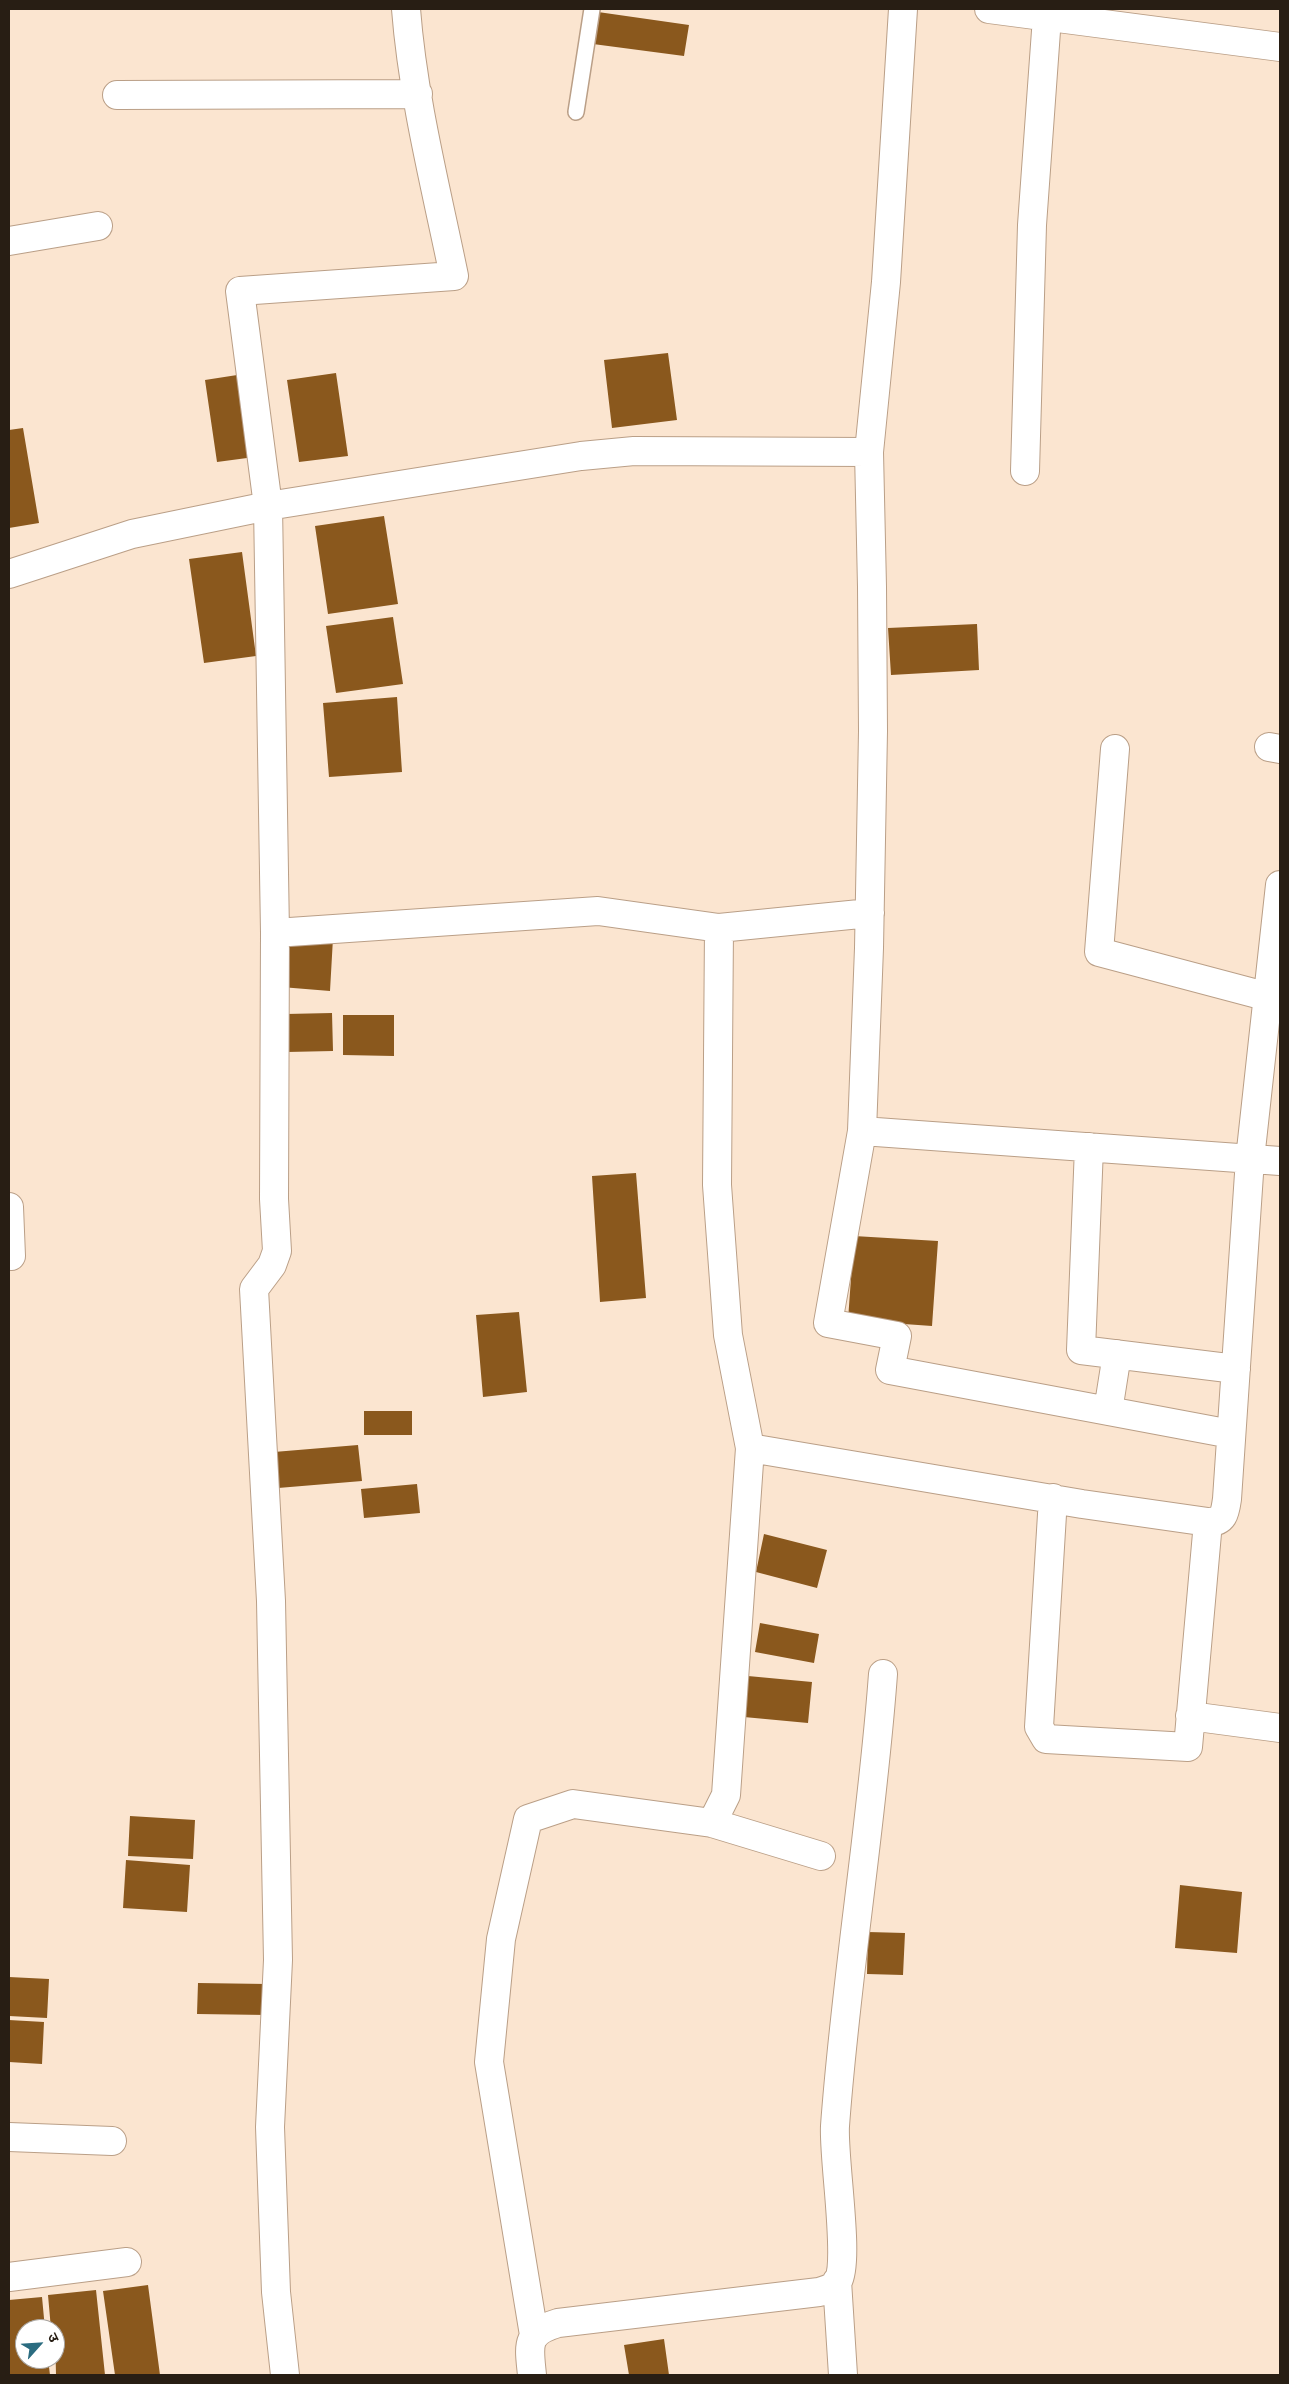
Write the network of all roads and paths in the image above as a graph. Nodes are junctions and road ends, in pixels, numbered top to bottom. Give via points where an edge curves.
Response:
1 (406, 9) edge
2 (592, 9) edge
3 (903, 9) edge
4 (989, 9) edge
5 (1047, 16) junction
6 (1151, 20) edge
7 (1280, 47) edge
8 (418, 94) junction
9 (117, 95) dead end
10 (576, 112) dead end
11 (98, 226) dead end
12 (9, 241) edge
13 (869, 452) junction
14 (1024, 471) dead end
15 (268, 506) junction
16 (9, 574) edge
17 (1115, 749) dead end
18 (1280, 885) edge
19 (870, 913) junction
20 (719, 928) junction
21 (276, 933) junction
22 (1274, 998) edge
23 (862, 1131) junction
24 (1089, 1147) junction
25 (1250, 1159) junction
26 (1280, 1162) edge
27 (9, 1207) edge
28 (11, 1256) dead end
29 (1118, 1354) junction
30 (1236, 1369) junction
31 (1108, 1411) junction
32 (1231, 1434) junction
33 (750, 1448) junction
34 (1053, 1498) junction
35 (1208, 1522) junction
36 (883, 1674) dead end
37 (1190, 1716) junction
38 (1280, 1728) edge
39 (712, 1823) junction
40 (821, 1856) dead end
41 (9, 2137) edge
42 (112, 2141) dead end
43 (128, 2262) dead end
44 (9, 2278) edge
45 (838, 2281) junction
46 (534, 2335) junction
47 (285, 2375) edge
48 (532, 2375) edge
49 (843, 2375) edge

1 - 8 street
2 - 10 lane
3 - 13 street via 886,282
4 - 5 street
5 - 6 street
5 - 14 street via 1032,225
6 - 7 street
8 - 9 street
8 - 15 street via 454,276 240,290
11 - 12 street
13 - 15 street via 634,451 581,456
13 - 19 street via 872,635
15 - 16 street via 132,534
15 - 21 street
17 - 22 street via 1099,952
18 - 22 street
19 - 20 street
19 - 23 street
20 - 21 street via 598,911
20 - 33 street via 717,1185 728,1335
21 - 47 street via 274,1199 277,1251 272,1266 254,1289 271,1601 278,1960 270,2127 276,2292
22 - 25 street
23 - 24 street
23 - 31 street via 828,1323 897,1336 890,1370
24 - 25 street
24 - 29 street via 1081,1350
25 - 26 street
25 - 30 street
27 - 28 street
29 - 30 street
29 - 31 street
30 - 32 street
31 - 32 street
32 - 35 street via 1225,1513 1217,1522
33 - 34 street
33 - 39 street via 726,1795
34 - 35 street
34 - 37 street via 1039,1727 1046,1739 1188,1747
35 - 37 street
36 - 45 street via 834,2137 842,2248
37 - 38 street
39 - 40 street
39 - 46 street via 573,1804 528,1820 501,1939 489,2062
41 - 42 street
43 - 44 street
45 - 46 street via 819,2292 558,2323
45 - 49 street
46 - 48 street via 529,2345

